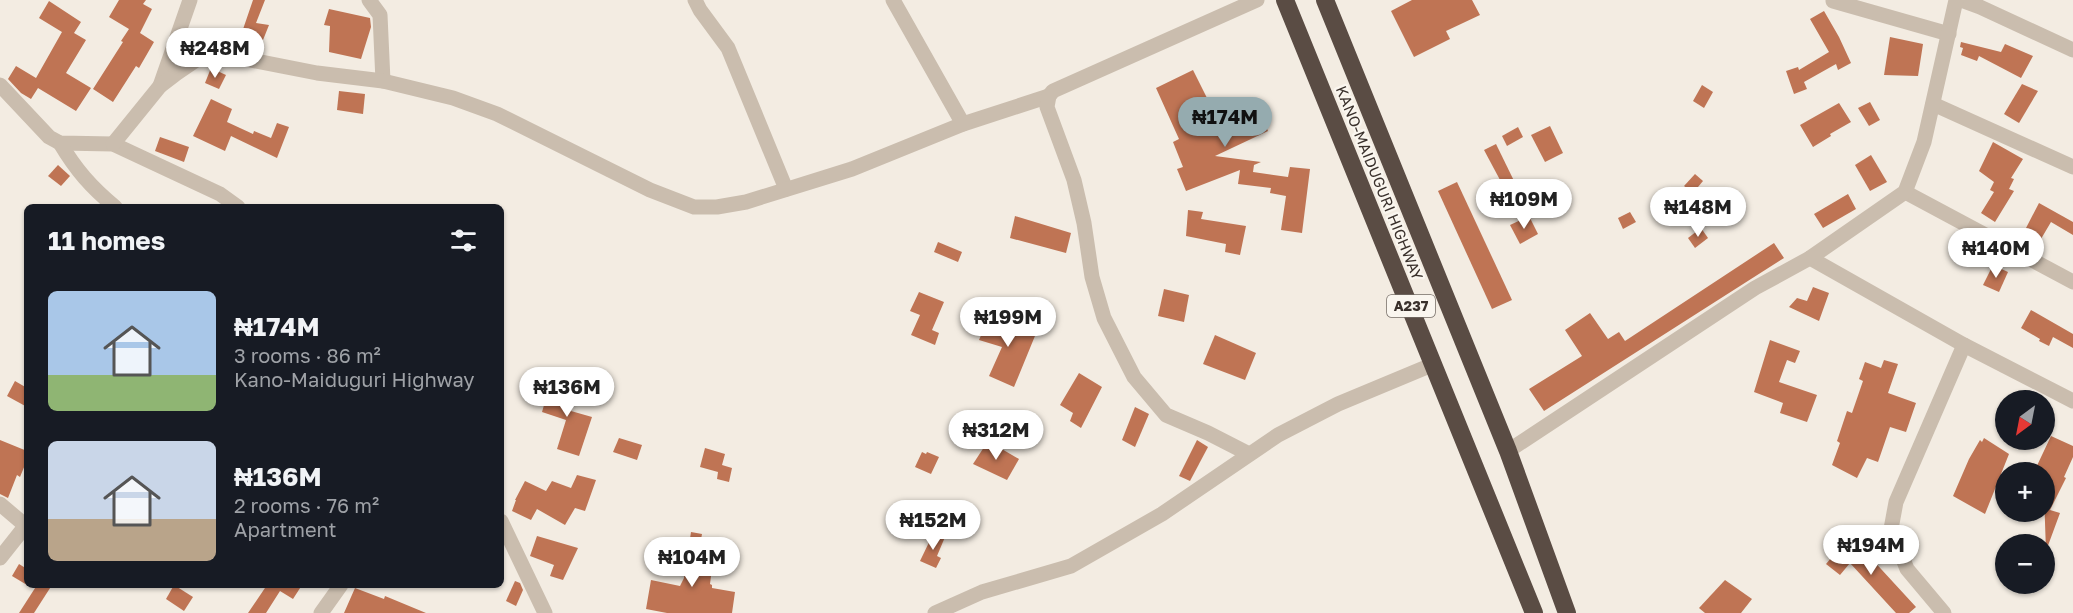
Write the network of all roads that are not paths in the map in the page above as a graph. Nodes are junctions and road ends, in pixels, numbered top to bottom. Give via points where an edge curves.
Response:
1 (190, 0) edge
2 (369, 0) edge
3 (695, 0) edge
4 (893, 0) edge
5 (1257, 0) edge
6 (1285, 0) edge
7 (1325, 0) edge
8 (1956, 0) edge
9 (1961, 0) edge
10 (1833, 1) edge
11 (382, 8) edge
12 (1948, 34) junction
13 (2073, 50) edge
14 (384, 81) junction
15 (0, 85) edge
16 (160, 86) junction
17 (1049, 96) junction
18 (1933, 104) junction
19 (963, 124) junction
20 (60, 143) junction
21 (113, 144) junction
22 (2073, 167) edge
23 (786, 189) junction
24 (1905, 192) junction
25 (217, 201) edge
26 (111, 204) edge
27 (1810, 258) junction
28 (2073, 282) edge
29 (1964, 345) junction
30 (1434, 364) junction
31 (2073, 401) edge
32 (1508, 451) junction
33 (1249, 454) junction
34 (0, 504) edge
35 (24, 523) edge
36 (504, 527) edge
37 (24, 528) edge
38 (0, 558) edge
39 (339, 588) edge
40 (321, 613) edge
41 (545, 613) edge
42 (935, 613) edge
43 (1534, 613) edge
44 (1567, 613) edge
45 (1944, 613) edge

1 - 16 street
2 - 11 street
3 - 23 street via 728,48
4 - 19 street
5 - 17 street
6 - 30 highway, KANO-MAIDUGURI HIGHWAY / A237
7 - 32 highway, KANO-MAIDUGURI HIGHWAY / A237
8 - 12 street
9 - 13 street
10 - 12 street
11 - 14 street
12 - 18 street
14 - 16 street via 230,56 199,58
14 - 23 street via 453,98 497,114 650,190 694,207 746,202
15 - 20 street via 49,137
16 - 21 street
17 - 19 street
17 - 33 street via 1047,107 1074,180 1092,277 1104,318 1134,377 1166,415
18 - 22 street
18 - 24 street
19 - 23 street via 852,168
20 - 21 street
20 - 26 street via 76,170
21 - 25 street
24 - 27 street
24 - 28 street
27 - 29 street
27 - 32 street via 1755,288
29 - 31 street
29 - 45 street via 1896,502 1891,529 1907,569
30 - 33 street via 1338,404
30 - 43 highway, KANO-MAIDUGURI HIGHWAY / A237
32 - 44 highway, KANO-MAIDUGURI HIGHWAY / A237
33 - 42 street via 1162,514 1071,566 982,592
34 - 35 street
36 - 41 street
37 - 38 street
39 - 40 street

